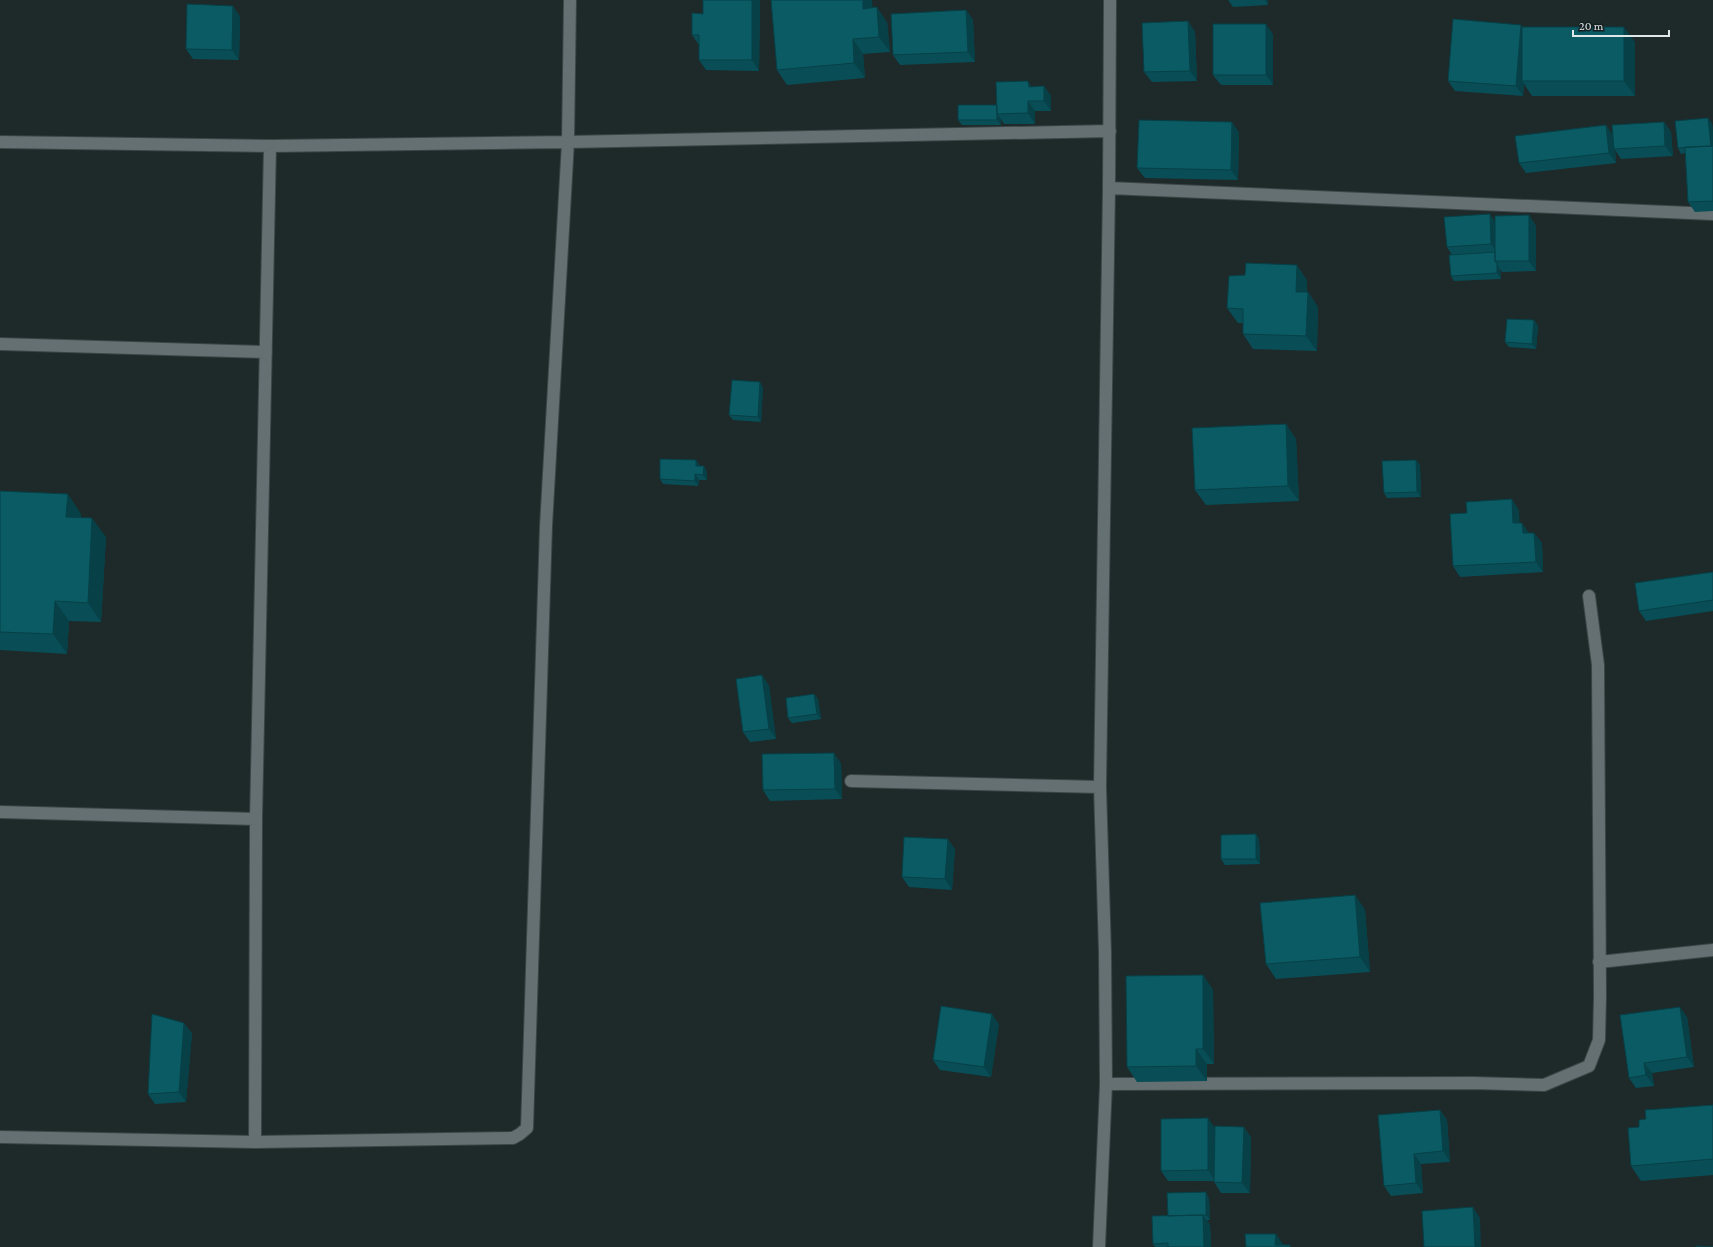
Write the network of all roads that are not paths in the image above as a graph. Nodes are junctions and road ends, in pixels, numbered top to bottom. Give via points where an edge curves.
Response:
1 (570, 0) edge
2 (1110, 0) edge
3 (1110, 131) junction
4 (0, 142) edge
5 (568, 142) junction
6 (270, 146) junction
7 (1109, 188) junction
8 (1713, 214) edge
9 (0, 344) edge
10 (266, 352) junction
11 (1589, 596) dead end
12 (851, 780) dead end
13 (1100, 786) junction
14 (0, 812) edge
15 (256, 819) junction
16 (1713, 950) edge
17 (1600, 962) junction
18 (1106, 1084) junction
19 (0, 1137) edge
20 (255, 1142) junction
21 (1099, 1247) edge

1 - 5 street
2 - 3 street
3 - 5 street
3 - 7 street
4 - 6 street
5 - 6 street
5 - 20 street via 546,526 527,1128 513,1138
6 - 10 street
7 - 8 street
7 - 13 street
9 - 10 street
10 - 15 street
11 - 17 street via 1598,665
12 - 13 street
13 - 18 street
14 - 15 street
15 - 20 street
16 - 17 street
17 - 18 street via 1599,1040 1589,1066 1544,1085
18 - 21 street
19 - 20 street

